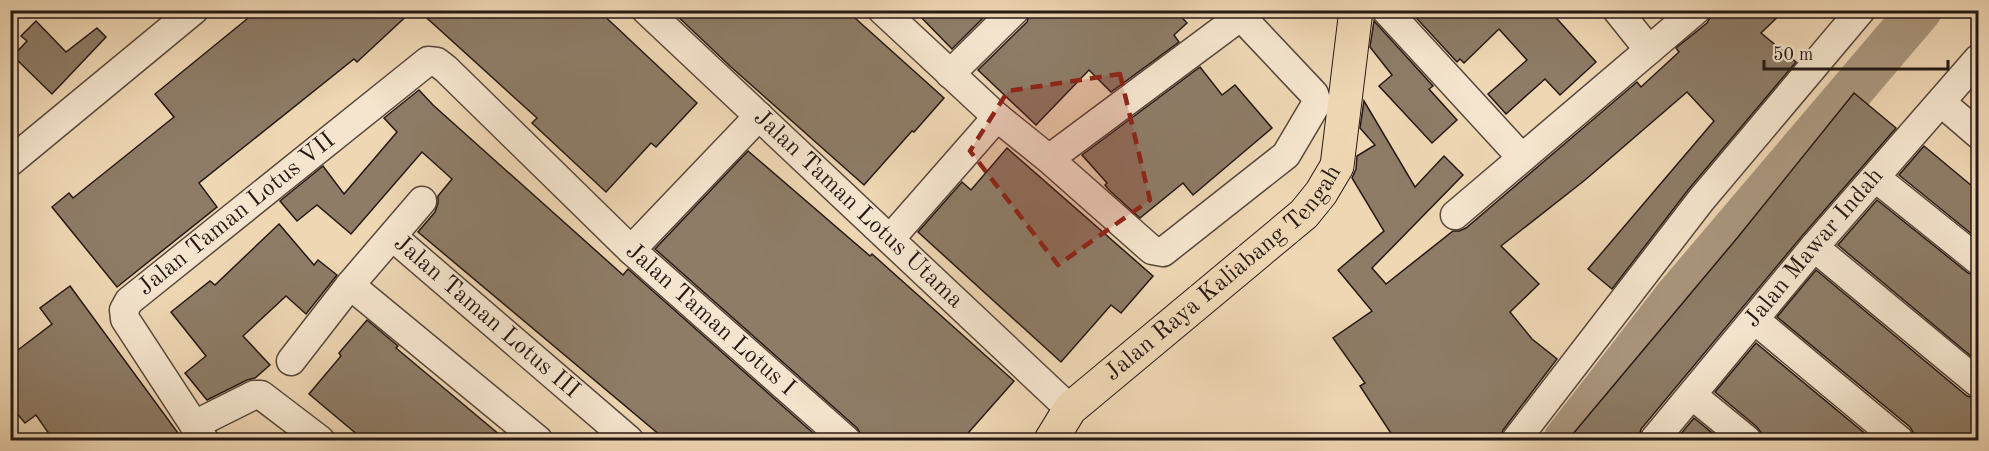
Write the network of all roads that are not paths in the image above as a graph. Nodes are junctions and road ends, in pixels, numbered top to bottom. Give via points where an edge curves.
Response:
1 (194, 10) edge
2 (646, 10) edge
3 (882, 10) edge
4 (1015, 10) edge
5 (1356, 10) edge
6 (1386, 10) edge
7 (1617, 10) edge
8 (1696, 10) edge
9 (1861, 10) edge
10 (1649, 50) junction
11 (1978, 59) edge
12 (950, 74) junction
13 (1942, 103) junction
14 (759, 116) junction
15 (997, 117) junction
16 (1978, 134) edge
17 (1522, 158) junction
18 (1048, 159) junction
19 (10, 162) edge
20 (1876, 178) junction
21 (422, 201) dead end
22 (1455, 215) dead end
23 (393, 237) junction
24 (890, 239) junction
25 (1814, 247) junction
26 (631, 250) junction
27 (1978, 260) edge
28 (350, 285) junction
29 (1755, 320) junction
30 (291, 361) dead end
31 (1978, 383) edge
32 (1692, 395) junction
33 (1070, 409) junction
34 (199, 433) edge
35 (320, 441) edge
36 (538, 441) edge
37 (629, 441) edge
38 (846, 441) edge
39 (1051, 441) edge
40 (1516, 441) edge
41 (1654, 441) edge
42 (1747, 441) edge
43 (1899, 441) edge

1 - 19 street
2 - 14 street, Jalan Taman Lotus Utama
3 - 12 street
4 - 12 street
5 - 33 main road, Jalan Raya Kaliabang Tengah via 1337,166 1321,193 1304,214
6 - 17 street
7 - 10 street
8 - 10 street
9 - 40 street via 1701,200
10 - 17 street
11 - 13 street, Jalan Mawar Indah
12 - 15 street
13 - 16 street
13 - 20 street, Jalan Mawar Indah
14 - 24 street, Jalan Taman Lotus Utama
14 - 26 street, Jalan Taman Lotus I
15 - 18 street
15 - 24 street
17 - 22 street
18 - 18 street via 1159,253 1287,155 1316,100 1248,24 1237,19
20 - 25 street, Jalan Mawar Indah
20 - 27 street
21 - 23 street
23 - 28 street, Jalan Taman Lotus III
23 - 37 street, Jalan Taman Lotus III
24 - 33 street, Jalan Taman Lotus Utama
25 - 29 street, Jalan Mawar Indah
25 - 31 street
26 - 34 street, Jalan Taman Lotus VII via 446,69 428,61 129,301 125,319
26 - 38 street, Jalan Taman Lotus I
28 - 30 street, Jalan Taman Lotus III
28 - 36 street
29 - 32 street, Jalan Mawar Indah
29 - 43 street
32 - 41 street, Jalan Mawar Indah
32 - 42 street
33 - 39 main road, Jalan Raya Kaliabang Tengah
34 - 35 street, Jalan Taman Lotus VII via 254,395 261,395

